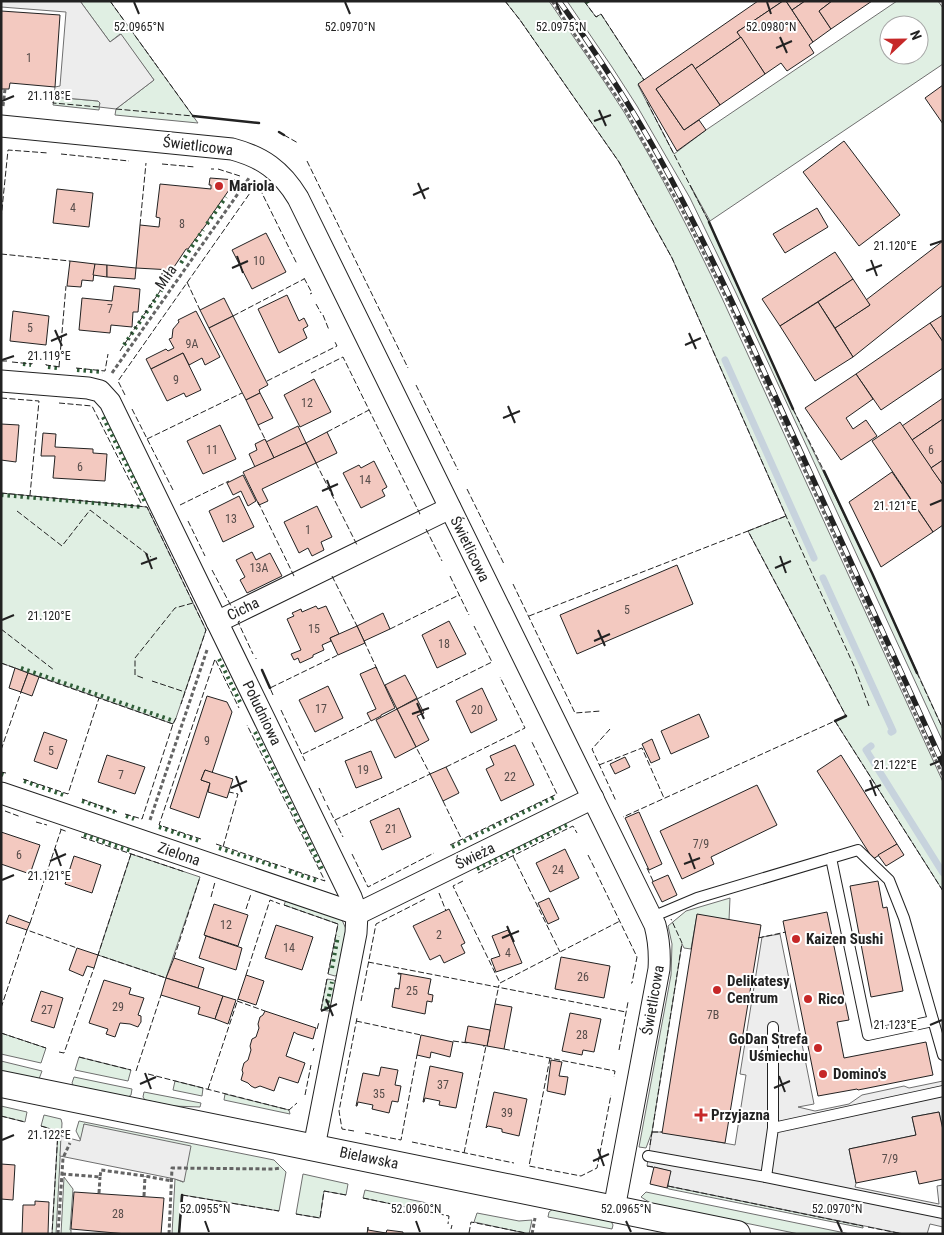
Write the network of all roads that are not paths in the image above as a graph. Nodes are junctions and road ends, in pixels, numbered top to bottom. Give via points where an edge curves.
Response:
1 (2, 116) edge
2 (1, 381) edge
3 (450, 508) junction
4 (217, 622) junction
5 (1, 793) edge
6 (593, 798) junction
7 (831, 858) junction
8 (357, 914) junction
9 (652, 917) junction
10 (933, 1021) junction
11 (773, 1027) dead end
12 (943, 1055) edge
13 (1, 1084) edge
14 (943, 1091) edge
15 (773, 1128) junction
16 (314, 1147) junction
17 (648, 1156) dead end
18 (766, 1177) junction
19 (614, 1209) junction
20 (943, 1213) edge
21 (737, 1234) edge

1 - 3 street, Świetlicowa via 232,149 247,153 274,168 298,198
2 - 4 street, Południowa via 88,388 100,391 110,402
3 - 4 street, Cicha
3 - 6 street, Świetlicowa
4 - 8 street, Południowa via 352,897
5 - 8 street, Zielona
6 - 8 street, Świeża
6 - 9 street, Świetlicowa
7 - 9 lane via 697,898
7 - 10 lane via 858,850 889,880 904,918
7 - 10 lane via 868,1035
8 - 16 street, Południowa
9 - 19 street, Świetlicowa via 659,938 660,969
10 - 12 lane
11 - 15 lane
13 - 16 street, Bielawska
14 - 15 lane
15 - 18 lane
16 - 19 street, Bielawska
17 - 18 lane
18 - 20 lane
19 - 21 street, Bielawska

